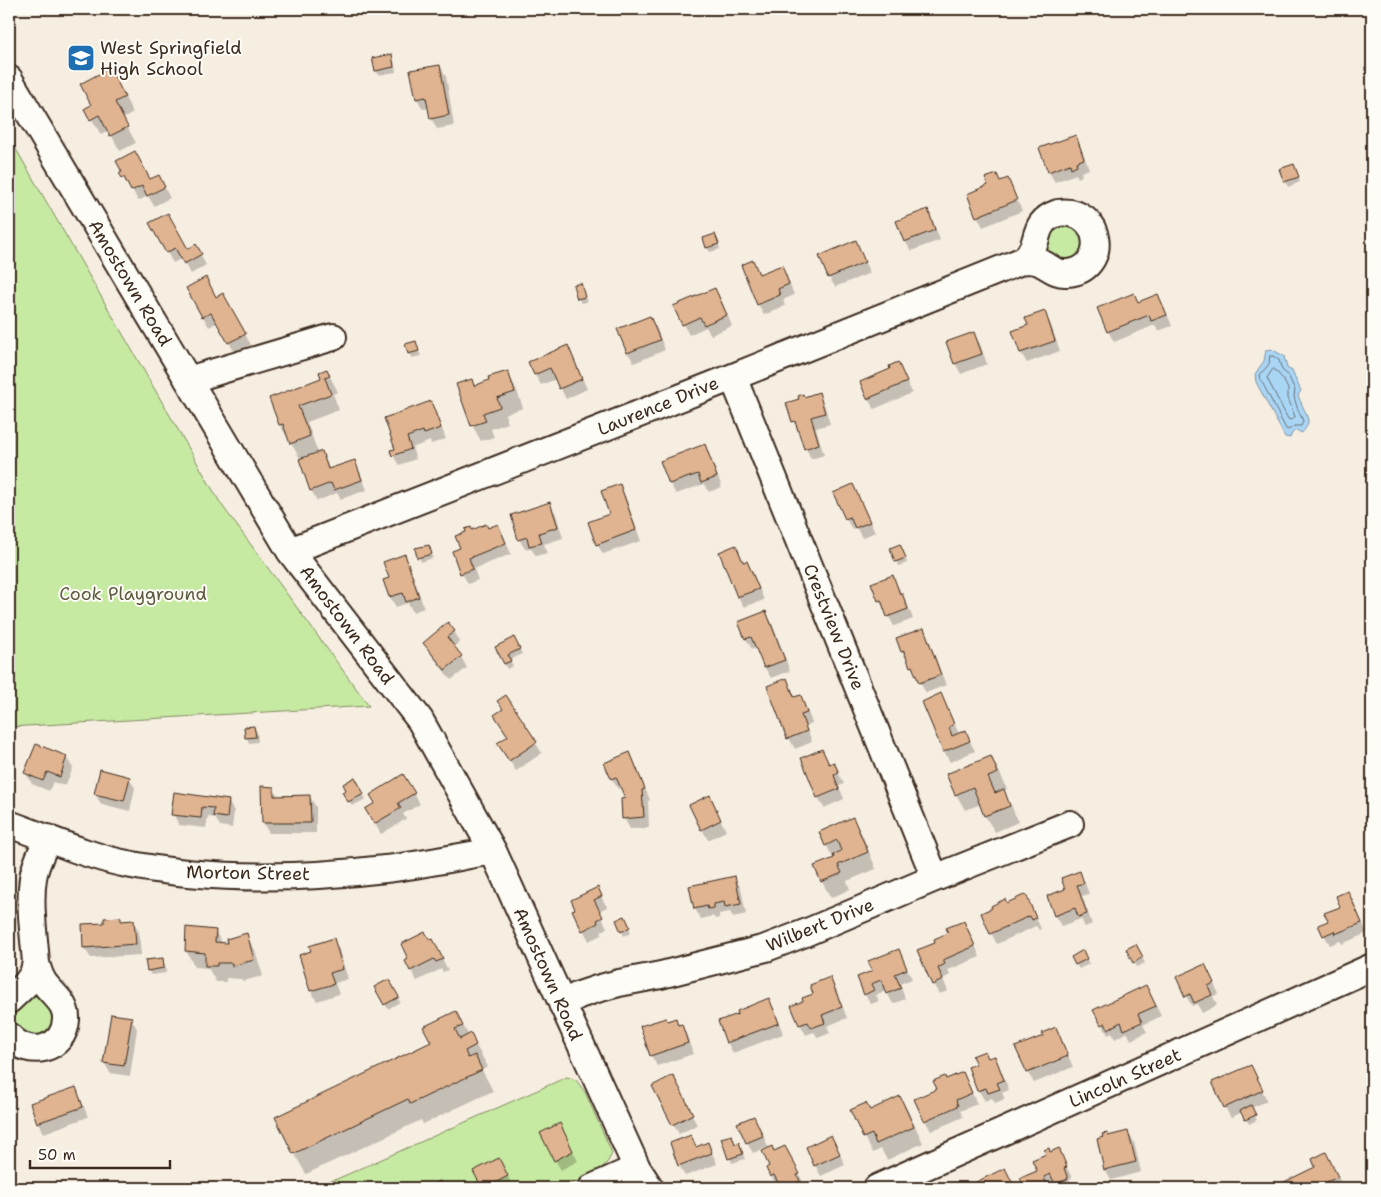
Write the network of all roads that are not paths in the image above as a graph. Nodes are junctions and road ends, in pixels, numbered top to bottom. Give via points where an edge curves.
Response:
1 (9, 79) edge
2 (18, 117) edge
3 (1024, 260) dead end
4 (333, 337) dead end
5 (733, 377) junction
6 (188, 380) junction
7 (290, 551) junction
8 (9, 824) edge
9 (1070, 824) dead end
10 (48, 838) junction
11 (493, 851) junction
12 (936, 878) junction
13 (36, 963) junction
14 (1372, 967) edge
15 (9, 1000) edge
16 (562, 1004) junction
17 (9, 1036) edge
18 (643, 1178) edge
19 (592, 1188) edge
20 (877, 1188) edge

1 - 2 street, Amostown Road
2 - 6 street, Amostown Road
3 - 5 street, Laurence Drive
4 - 6 street
5 - 7 street, Laurence Drive
5 - 12 street, Crestview Drive
6 - 7 street, Amostown Road
7 - 11 street, Amostown Road via 420,720
8 - 10 street, Morton Street
9 - 12 street, Wilbert Drive
10 - 11 street, Morton Street via 125,864 224,876 288,876 369,870
10 - 13 street via 33,877
11 - 16 street, Amostown Road
12 - 16 street, Wilbert Drive via 766,948 597,989
13 - 15 street via 26,984
13 - 17 street via 44,983 64,1007 63,1031 52,1044 34,1049 17,1044
14 - 20 street, Lincoln Street
16 - 18 street, Amostown Road
18 - 19 street

